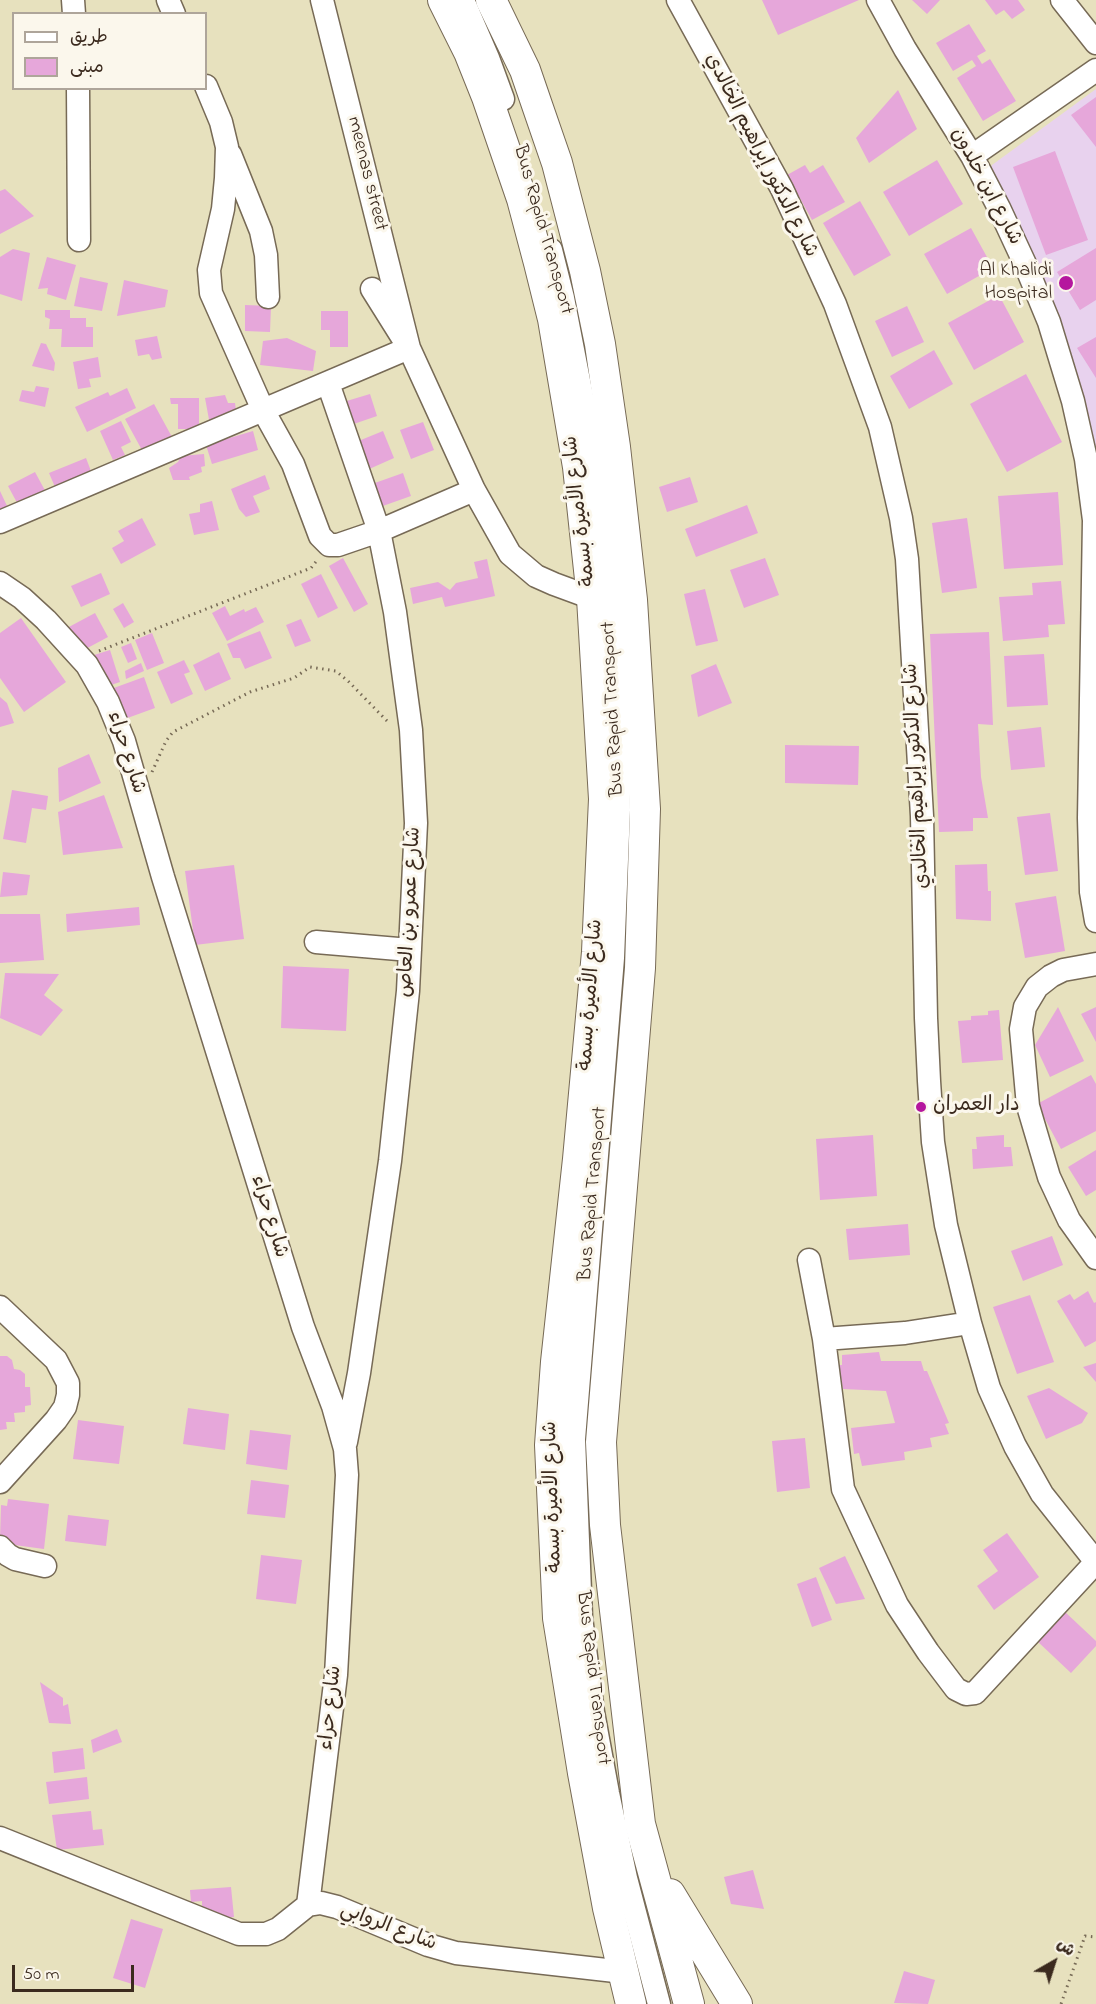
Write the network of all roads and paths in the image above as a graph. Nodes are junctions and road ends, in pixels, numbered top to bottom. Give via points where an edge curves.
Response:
1 (322, 0) edge
2 (443, 0) edge
3 (463, 0) edge
4 (491, 0) edge
5 (678, 0) edge
6 (878, 0) edge
7 (1062, 0) edge
8 (1096, 43) edge
9 (1096, 70) edge
10 (207, 88) edge
11 (78, 90) edge
12 (227, 147) junction
13 (972, 156) junction
14 (79, 240) dead end
15 (372, 289) dead end
16 (268, 297) dead end
17 (409, 348) junction
18 (328, 383) junction
19 (263, 410) junction
20 (474, 490) junction
21 (1095, 520) edge
22 (0, 522) edge
23 (379, 531) junction
24 (311, 568) dead end
25 (0, 583) edge
26 (592, 598) junction
27 (80, 658) junction
28 (412, 746) junction
29 (139, 792) junction
30 (1096, 921) edge
31 (316, 942) dead end
32 (410, 950) junction
33 (1096, 964) edge
34 (1096, 1258) edge
35 (809, 1260) dead end
36 (0, 1307) edge
37 (970, 1323) junction
38 (824, 1339) junction
39 (345, 1449) junction
40 (0, 1482) edge
41 (0, 1547) edge
42 (1096, 1562) edge
43 (45, 1566) dead end
44 (0, 1838) edge
45 (652, 1864) junction
46 (308, 1905) junction
47 (1096, 1937) edge
48 (624, 1972) junction
49 (717, 1972) junction
50 (631, 2004) edge
51 (659, 2004) edge
52 (689, 2004) edge
53 (736, 2004) edge
54 (754, 2004) edge
55 (1061, 2004) edge

1 - 17 street, meenas street
2 - 26 main road, شارع الأميرة بسمة via 487,97 522,199 553,319 578,467
3 - 51 street, Bus Rapid Transport via 526,167 563,298 594,458 609,610 618,719 619,810 613,958 574,1439 576,1523 581,1617 593,1712 627,1878
4 - 45 main road, شارع الأميرة بسمة via 515,48 557,163 585,272 615,447 632,600 645,809 640,968 601,1443 605,1525 640,1824
5 - 37 street, شارع الدكتور إبراهيم الخالدي via 782,189 807,243 856,359 891,470 907,559 922,816 933,1142 946,1225
6 - 13 street, شارع ابن خلدون
7 - 8 street
9 - 13 street
10 - 12 street
11 - 14 street
12 - 16 street via 261,231
12 - 19 street via 223,209 208,270 209,282 219,314
13 - 21 street, شارع ابن خلدون via 1026,264 1049,322 1073,401
15 - 17 street
17 - 18 street
17 - 20 street
18 - 19 street
18 - 23 street, شارع عمرو بن العاص
19 - 22 street
19 - 23 street via 293,464 323,540 334,546
20 - 23 street
20 - 26 street via 510,554 536,576
21 - 30 street, شارع ابن خلدون via 1089,818 1091,892
23 - 28 street, شارع عمرو بن العاص via 395,612
24 - 27 path
25 - 27 street, شارع حراء via 46,620
26 - 48 main road, شارع الأميرة بسمة via 603,799 598,940 550,1445 558,1618 608,1908
27 - 29 street, شارع حراء via 108,702
28 - 29 path via 336,671 310,667 294,678 250,692 173,732
28 - 32 street, شارع عمرو بن العاص via 416,823
29 - 39 street, شارع حراء via 303,1328
31 - 32 street
32 - 39 street, شارع عمرو بن العاص via 390,1161
33 - 34 street via 1063,970 1037,987 1025,1006 1021,1029 1028,1106 1049,1177 1069,1220
35 - 38 street
36 - 40 street via 56,1360 68,1383 68,1395 56,1420
37 - 38 street
37 - 42 street, شارع الدكتور إبراهيم الخالدي via 989,1388 1015,1446 1042,1494
38 - 42 street via 843,1489 897,1605 956,1689 966,1694 975,1692
39 - 46 street, شارع حراء via 347,1475 336,1675
41 - 43 street via 15,1558
44 - 46 street via 239,1934 266,1934 278,1929
45 - 49 main road
45 - 52 main road, شارع الأميرة بسمة
46 - 48 street, شارع الروابي via 337,1907 428,1946 456,1953
47 - 55 path via 1084,1936
48 - 50 main road, شارع الأميرة بسمة
49 - 53 main road
49 - 54 street

